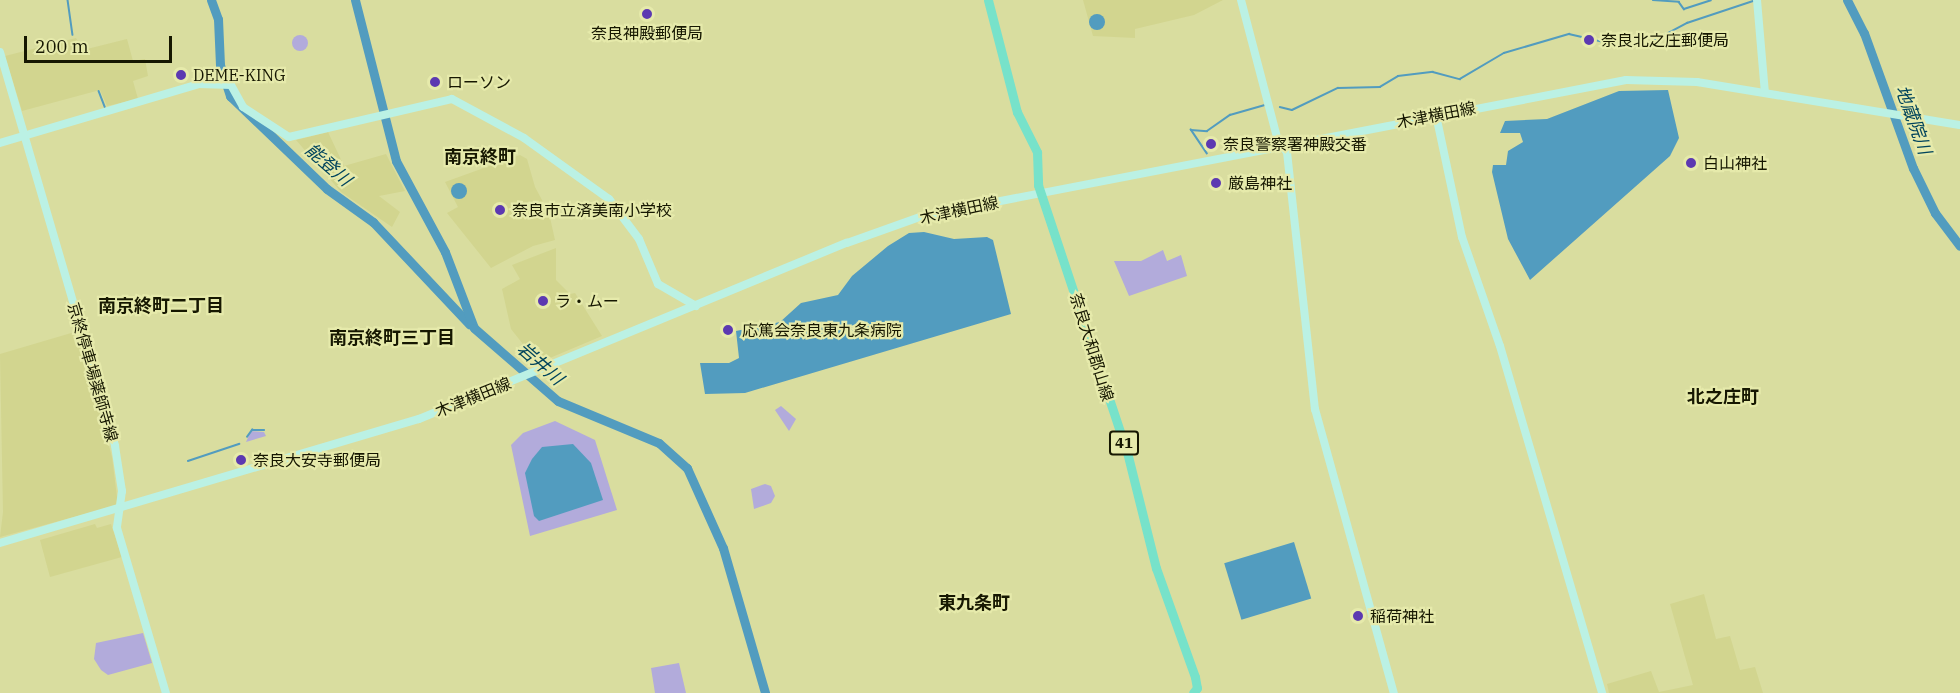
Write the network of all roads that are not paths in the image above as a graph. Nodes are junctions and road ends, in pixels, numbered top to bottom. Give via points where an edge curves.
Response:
1 (988, 0) edge
2 (1241, 0) edge
3 (1757, 2) edge
4 (0, 54) edge
5 (1765, 93) junction
6 (1436, 115) junction
7 (1960, 125) edge
8 (26, 135) junction
9 (0, 143) edge
10 (1282, 146) junction
11 (1041, 193) junction
12 (696, 306) junction
13 (119, 511) junction
14 (0, 543) edge
15 (166, 693) edge
16 (1193, 693) edge
17 (1394, 693) edge
18 (1602, 693) edge

1 - 11 main road, 奈良大和郡山線 / 41 via 1017,112 1037,152
2 - 10 main road
3 - 5 main road
4 - 8 main road, 京終停車場薬師寺線
5 - 6 main road, 木津横田線 via 1697,82 1626,80
5 - 7 main road, 木津横田線
6 - 10 main road, 木津横田線
6 - 18 main road via 1462,237 1500,346
8 - 9 main road
8 - 12 main road via 199,84 226,85 243,107 289,137 452,99 524,138 609,199 639,239 658,284
8 - 13 main road, 京終停車場薬師寺線 via 117,454 122,491
10 - 11 main road, 木津横田線
10 - 17 main road via 1287,152 1315,409
11 - 12 main road, 木津横田線 via 900,223
11 - 16 main road, 奈良大和郡山線 / 41 via 1127,452 1155,568 1195,677 1197,688
12 - 13 main road, 木津横田線 via 405,424
13 - 14 main road, 木津横田線
13 - 15 main road, 京終停車場薬師寺線 via 117,522 123,552

